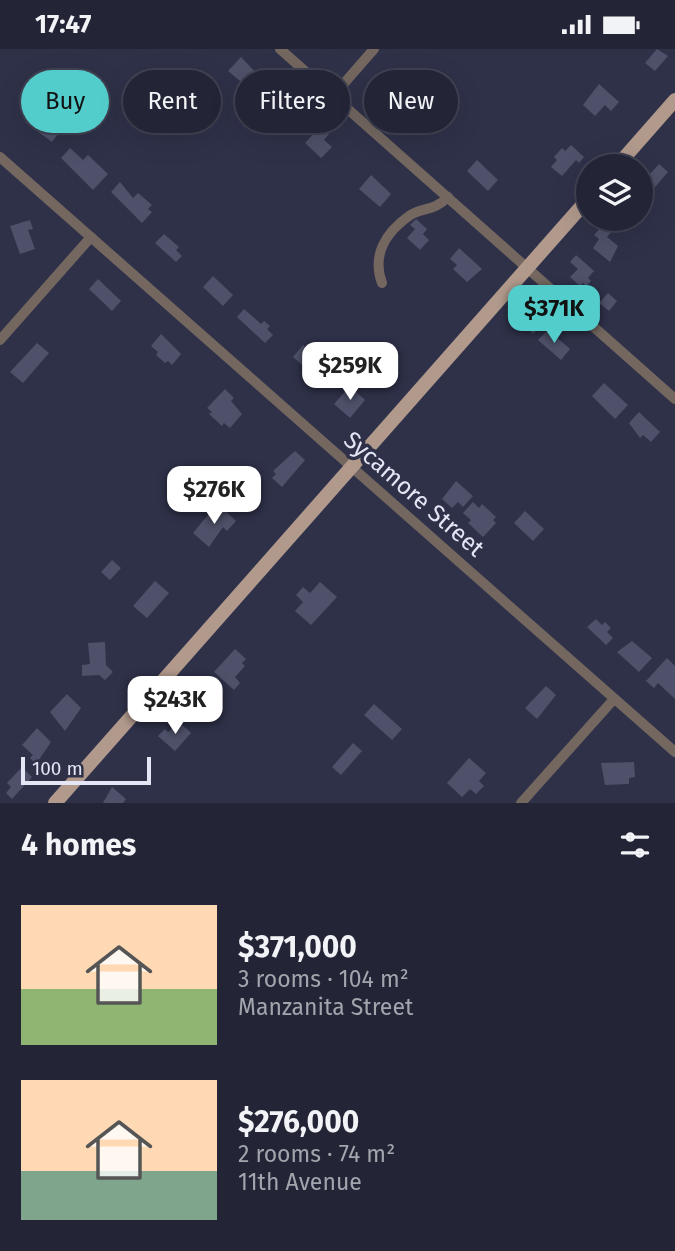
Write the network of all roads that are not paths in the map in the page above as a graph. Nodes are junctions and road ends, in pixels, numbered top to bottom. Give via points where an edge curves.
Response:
1 (280, 49) edge
2 (374, 49) edge
3 (304, 70) edge
4 (350, 77) edge
5 (675, 100) edge
6 (350, 111) edge
7 (628, 154) edge
8 (0, 157) edge
9 (448, 197) junction
10 (576, 213) edge
11 (91, 237) junction
12 (528, 267) junction
13 (382, 283) dead end
14 (0, 340) edge
15 (675, 399) edge
16 (352, 467) junction
17 (614, 699) junction
18 (675, 753) edge
19 (55, 803) edge
20 (521, 803) edge

1 - 3 street
2 - 4 street
5 - 7 main road
6 - 9 street
8 - 11 street, Sycamore Street
9 - 12 street
9 - 13 street via 431,210 409,216 382,243 377,271
10 - 12 main road
11 - 14 street
11 - 16 street, Sycamore Street
12 - 15 street
12 - 16 main road
16 - 17 street, Sycamore Street
16 - 19 main road
17 - 18 street, Sycamore Street
17 - 20 street

